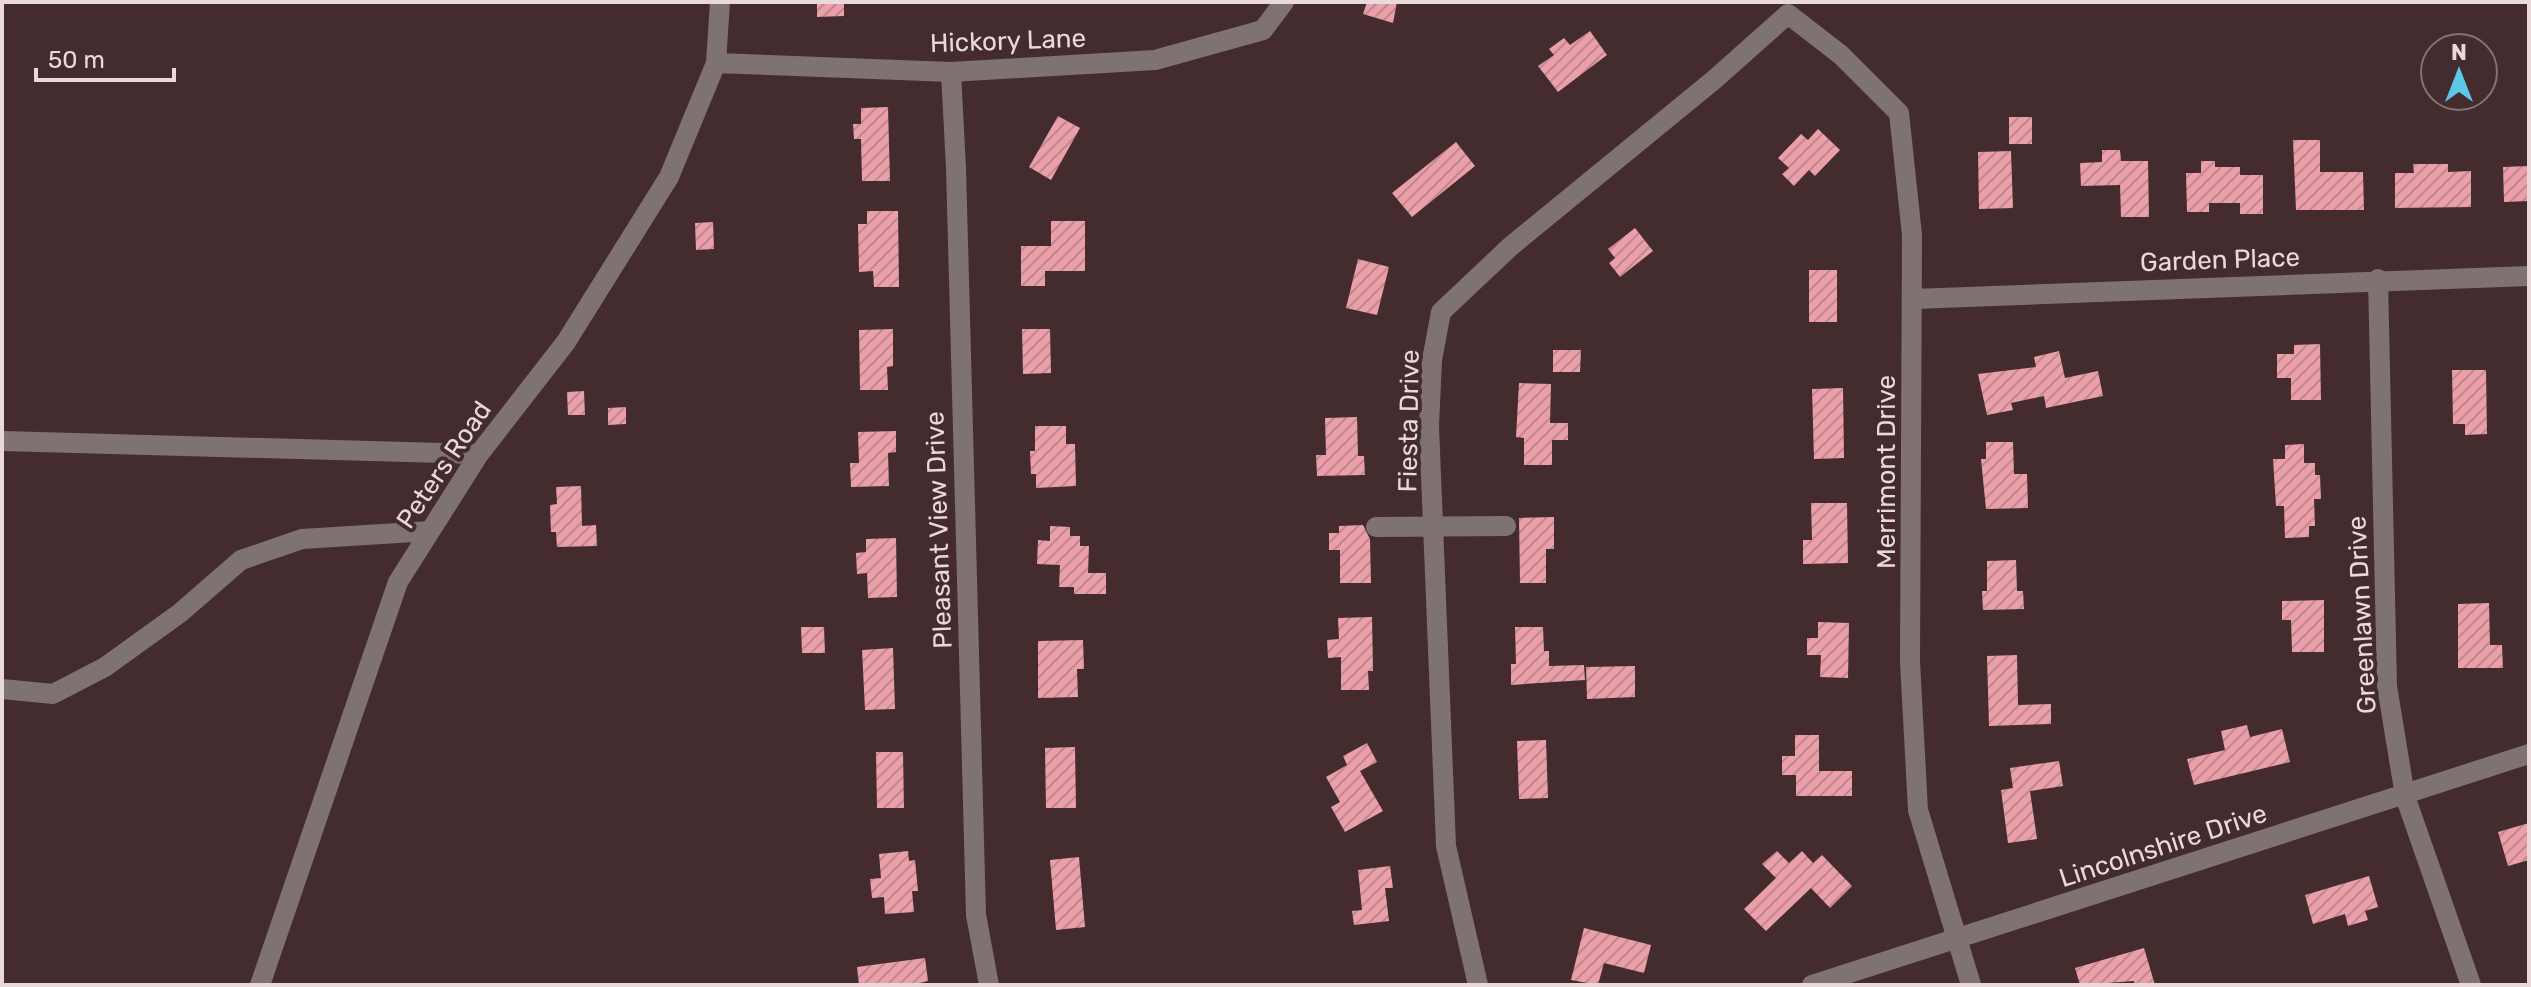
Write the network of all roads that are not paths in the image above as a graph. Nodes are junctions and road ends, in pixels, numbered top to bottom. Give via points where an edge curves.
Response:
1 (720, 2) edge
2 (1284, 2) edge
3 (1789, 8) edge
4 (716, 63) junction
5 (951, 72) junction
6 (2529, 276) edge
7 (2378, 279) junction
8 (1913, 299) junction
9 (2, 441) edge
10 (479, 454) junction
11 (1434, 524) junction
12 (1506, 526) dead end
13 (1376, 527) dead end
14 (430, 531) junction
15 (2, 689) edge
16 (2529, 754) edge
17 (2405, 796) junction
18 (1954, 939) junction
19 (260, 985) edge
20 (989, 985) edge
21 (1478, 985) edge
22 (1812, 985) edge
23 (1971, 985) edge
24 (2471, 985) edge

1 - 4 street, Peters Road
2 - 5 street, Hickory Lane via 1263,30 1155,60
3 - 8 street, Merrimont Drive via 1899,113
3 - 11 street, Fiesta Drive via 1715,79 1511,246 1441,312 1429,426
4 - 5 street, Hickory Lane
4 - 10 street, Peters Road via 669,177 626,249 566,342
5 - 20 street, Pleasant View Drive via 976,915
6 - 7 street, Garden Place
7 - 8 street, Garden Place
7 - 17 street, Greenlawn Drive via 2387,686
8 - 18 street, Merrimont Drive via 1910,662 1917,796
9 - 10 street
10 - 14 street, Peters Road
11 - 12 street
11 - 13 street
11 - 21 street, Fiesta Drive via 1446,846
14 - 15 street via 302,539 241,560 105,667 53,694
14 - 19 street, Peters Road via 398,582
16 - 17 street, Lincolnshire Drive
17 - 18 street, Lincolnshire Drive
17 - 24 street, Greenlawn Drive
18 - 22 street, Lincolnshire Drive
18 - 23 street, Merrimont Drive

